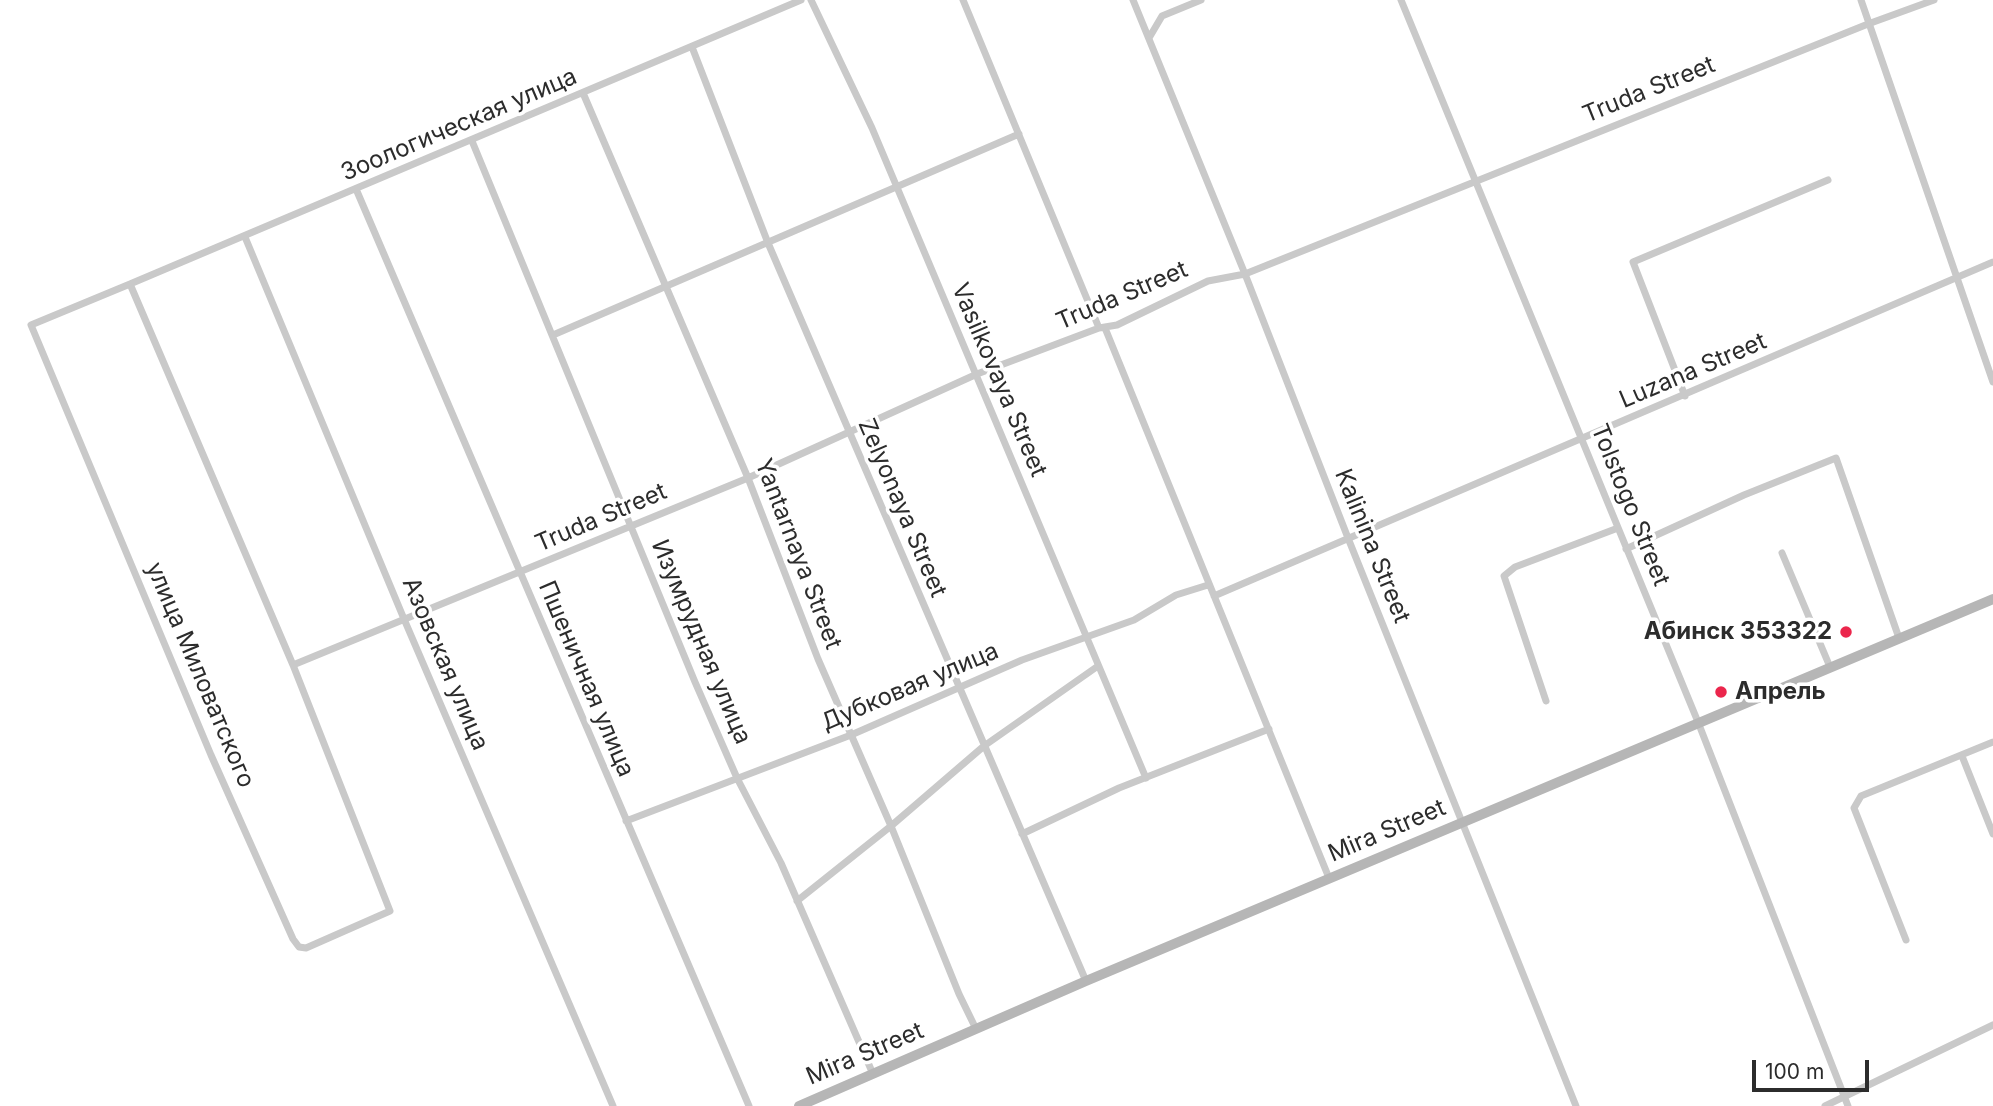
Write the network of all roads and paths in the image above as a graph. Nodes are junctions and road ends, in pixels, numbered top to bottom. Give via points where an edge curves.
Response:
1 (801, 0) edge
2 (811, 0) edge
3 (963, 0) edge
4 (1133, 0) edge
5 (1201, 0) edge
6 (1401, 0) edge
7 (1861, 0) edge
8 (1934, 0) edge
9 (1868, 24) junction
10 (1149, 38) junction
11 (692, 47) junction
12 (583, 93) junction
13 (1019, 134) junction
14 (472, 141) junction
15 (1828, 180) dead end
16 (1475, 181) junction
17 (356, 189) junction
18 (896, 189) junction
19 (245, 237) junction
20 (768, 243) junction
21 (1993, 262) edge
22 (1245, 274) junction
23 (1957, 277) junction
24 (131, 284) junction
25 (666, 286) junction
26 (31, 326) joint
27 (1102, 328) junction
28 (553, 335) junction
29 (977, 374) junction
30 (1993, 382) edge
31 (1685, 396) junction
32 (848, 431) junction
33 (1582, 438) junction
34 (748, 478) junction
35 (632, 526) junction
36 (1618, 528) junction
37 (1348, 538) junction
38 (1626, 549) junction
39 (1782, 552) dead end
40 (520, 572) junction
41 (1208, 585) junction
42 (1214, 596) junction
43 (1993, 599) edge
44 (404, 619) junction
45 (1087, 637) junction
46 (1899, 638) junction
47 (293, 665) junction
48 (1098, 666) junction
49 (1830, 667) junction
50 (959, 687) junction
51 (1546, 701) dead end
52 (1698, 722) junction
53 (1269, 729) junction
54 (851, 734) junction
55 (1993, 742) edge
56 (984, 746) junction
57 (1962, 756) junction
58 (737, 778) junction
59 (1146, 778) junction
60 (626, 821) junction
61 (1462, 822) junction
62 (891, 826) junction
63 (1022, 834) junction
64 (1993, 834) edge
65 (1329, 878) junction
66 (797, 901) junction
67 (1906, 940) dead end
68 (1086, 981) junction
69 (1993, 1025) edge
70 (976, 1029) junction
71 (873, 1074) junction
72 (1844, 1097) junction
73 (613, 1106) edge
74 (749, 1106) edge
75 (799, 1106) edge
76 (1576, 1106) edge
77 (1825, 1106) edge
78 (1848, 1106) edge

1 - 11 street, Зоологическая улица
2 - 18 street, Vasilkovaya Street
3 - 13 street
4 - 10 street, Kalinina Street
5 - 10 street via 1162,16
6 - 16 street, Tolstogo Street
7 - 9 street
8 - 9 street, Truda Street
9 - 16 street, Truda Street
9 - 23 street
10 - 22 street, Kalinina Street
11 - 12 street, Зоологическая улица
11 - 20 street, Zelyonaya Street
12 - 14 street, Зоологическая улица
12 - 25 street, Yantarnaya Street
13 - 18 street
13 - 27 street
14 - 17 street, Зоологическая улица
14 - 28 street, Изумрудная улица
15 - 31 street via 1633,262
16 - 22 street, Truda Street
16 - 33 street, Tolstogo Street
17 - 19 street, Зоологическая улица
17 - 40 street, Пшеничная улица
18 - 20 street
18 - 29 street, Vasilkovaya Street
19 - 24 street, Зоологическая улица
19 - 44 street, Азовская улица
20 - 25 street
20 - 32 street, Zelyonaya Street
21 - 23 street, Luzana Street
22 - 27 street, Truda Street via 1208,281
22 - 37 street, Kalinina Street
23 - 30 street
23 - 31 street, Luzana Street
24 - 26 street, Зоологическая улица
24 - 47 street
25 - 28 street
25 - 34 street, Yantarnaya Street
26 - 47 street, улица Миловатского via 211,755 293,939 306,948 390,911
27 - 29 street, Truda Street
27 - 41 street
28 - 35 street, Изумрудная улица
29 - 32 street, Truda Street
29 - 45 street, Vasilkovaya Street
31 - 33 street, Luzana Street
32 - 34 street, Truda Street
32 - 50 street, Zelyonaya Street
33 - 36 street, Tolstogo Street
33 - 37 street, Luzana Street
34 - 35 street, Truda Street
34 - 54 street, Yantarnaya Street
35 - 40 street, Truda Street
35 - 58 street, Изумрудная улица
36 - 38 street, Tolstogo Street
36 - 51 street via 1515,567 1504,576
37 - 42 street, Luzana Street
37 - 61 street, Kalinina Street
38 - 46 street via 1836,458
38 - 52 street, Tolstogo Street
39 - 49 street
40 - 44 street, Truda Street
40 - 60 street, Пшеничная улица
41 - 42 street
41 - 45 street, Дубковая улица
42 - 53 street
43 - 46 main road, Mira Street
44 - 47 street, Truda Street
44 - 73 street, Азовская улица
45 - 48 street, Vasilkovaya Street
45 - 50 street, Дубковая улица
46 - 49 main road, Mira Street
48 - 56 street
48 - 59 street, Vasilkovaya Street
49 - 52 main road, Mira Street
50 - 54 street, Дубковая улица
50 - 56 street, Zelyonaya Street
52 - 61 main road, Mira Street
52 - 72 street, Tolstogo Street
53 - 59 street
53 - 65 street
54 - 58 street, Дубковая улица
54 - 62 street, Yantarnaya Street
55 - 57 street
56 - 62 street
56 - 63 street, Zelyonaya Street
57 - 64 street
57 - 67 street via 1861,796 1854,808
58 - 60 street, Дубковая улица
58 - 66 street, Изумрудная улица
59 - 63 street
60 - 74 street, Пшеничная улица
61 - 65 main road, Mira Street
61 - 76 street, Kalinina Street
62 - 66 street
62 - 70 street, Yantarnaya Street
63 - 68 street, Zelyonaya Street
65 - 68 main road, Mira Street
66 - 71 street, Изумрудная улица
68 - 70 main road, Mira Street
69 - 72 street
70 - 71 main road, Mira Street
71 - 75 main road, Mira Street
72 - 77 street
72 - 78 street, Tolstogo Street

